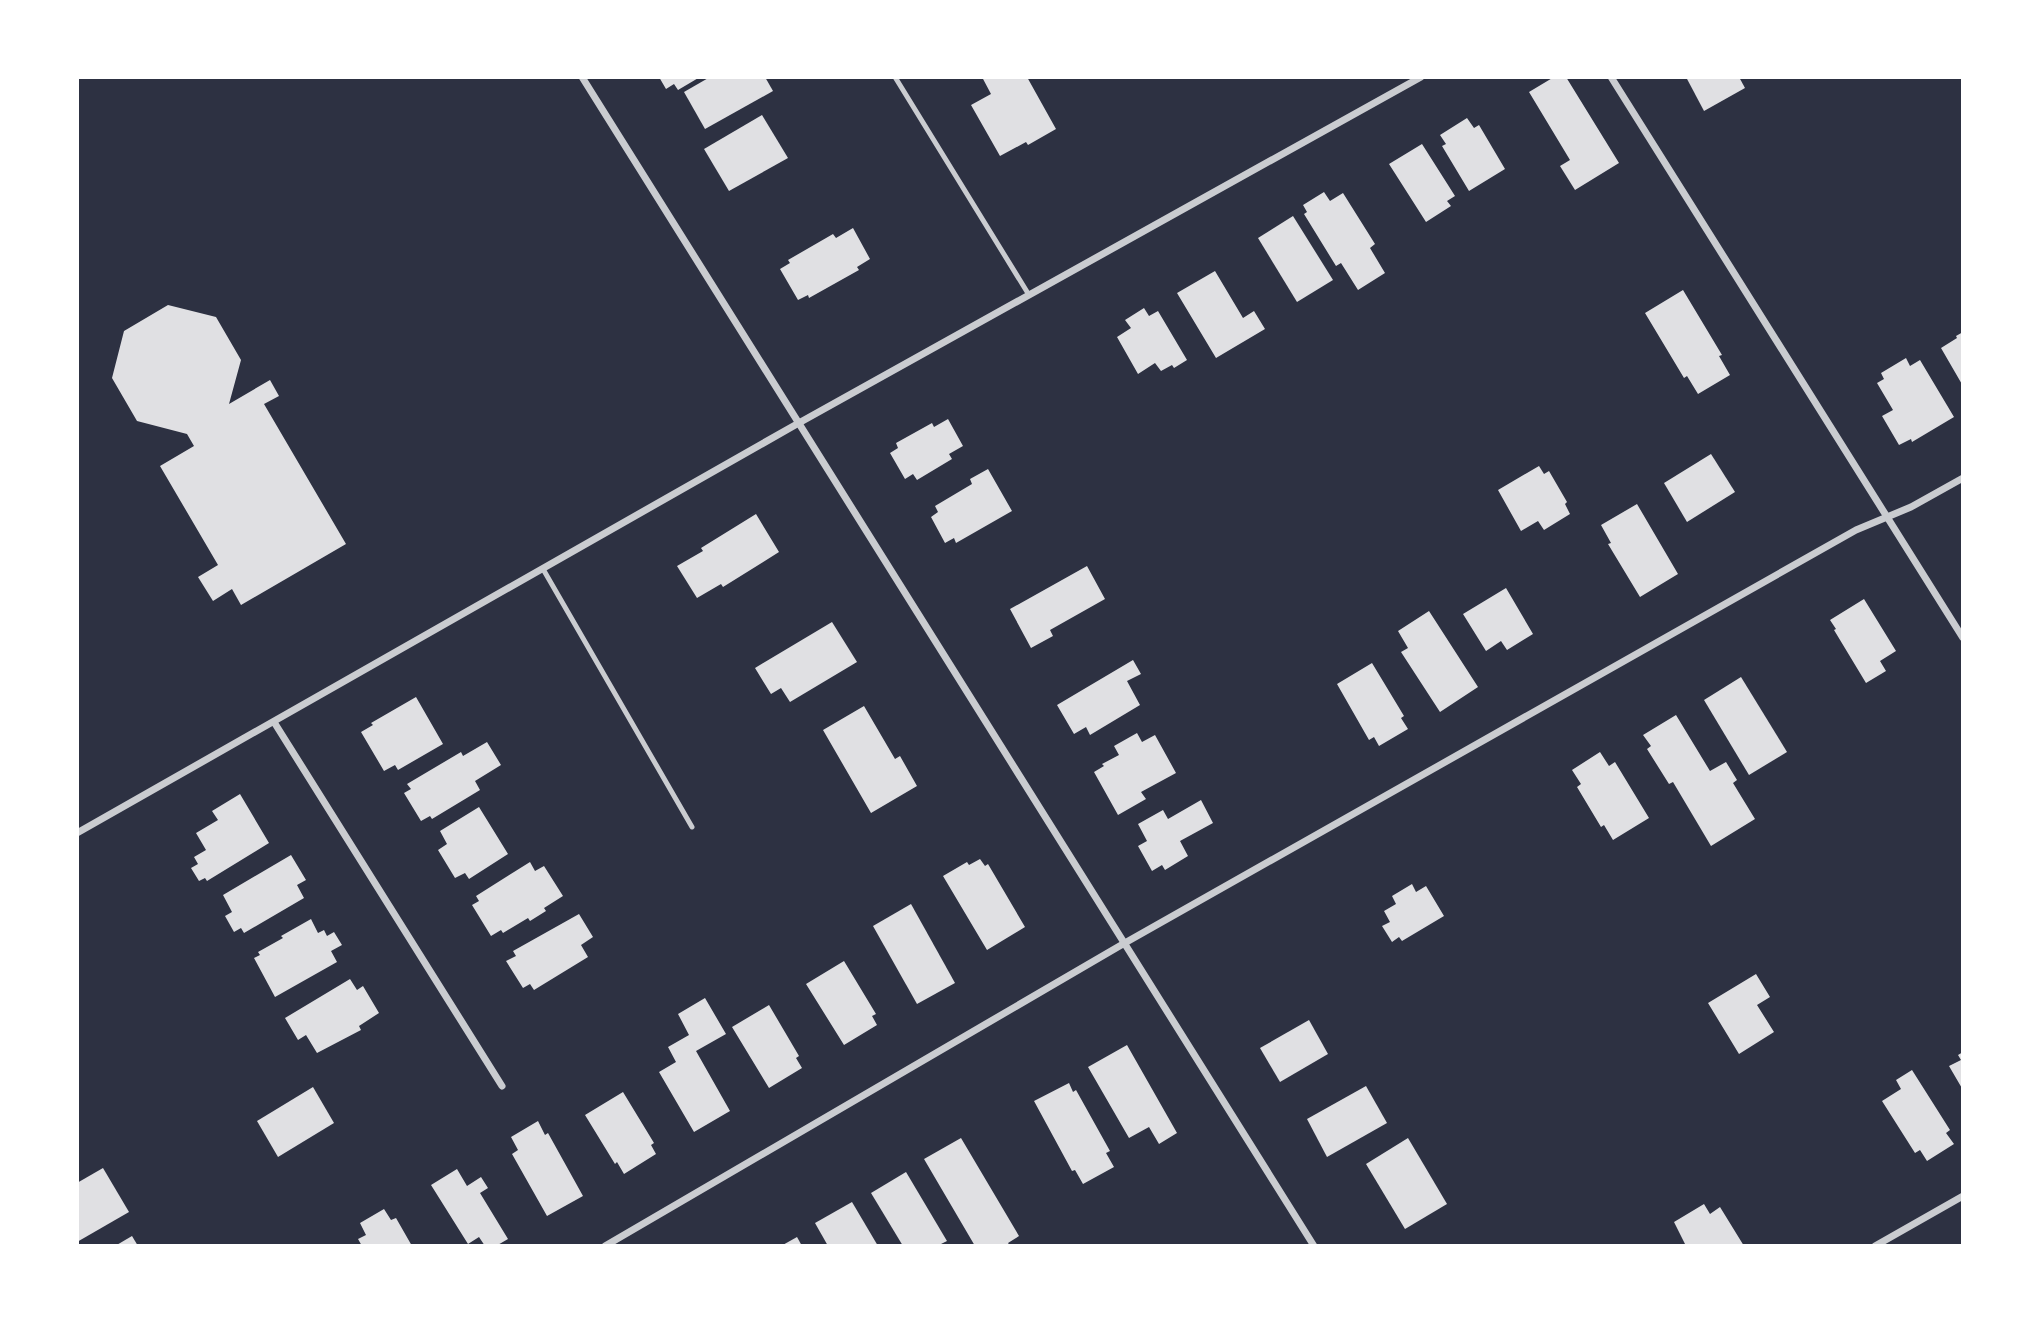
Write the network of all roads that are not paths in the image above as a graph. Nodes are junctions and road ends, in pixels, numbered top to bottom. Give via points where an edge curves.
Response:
1 (582, 77) edge
2 (895, 77) edge
3 (1421, 77) edge
4 (1611, 77) edge
5 (1029, 295) junction
6 (797, 424) junction
7 (1963, 478) edge
8 (1886, 517) junction
9 (543, 569) junction
10 (1963, 638) edge
11 (274, 722) junction
12 (692, 827) dead end
13 (77, 833) edge
14 (1123, 944) junction
15 (502, 1086) dead end
16 (1963, 1196) edge
17 (605, 1246) edge
18 (1314, 1246) edge
19 (1875, 1246) edge

1 - 6 street
2 - 5 lane
3 - 5 street
4 - 8 street
5 - 6 street
6 - 9 street
6 - 14 street
7 - 8 street
8 - 10 street
8 - 14 street
9 - 11 street
9 - 12 lane
11 - 13 street
11 - 15 street
14 - 17 street
14 - 18 street
16 - 19 street

